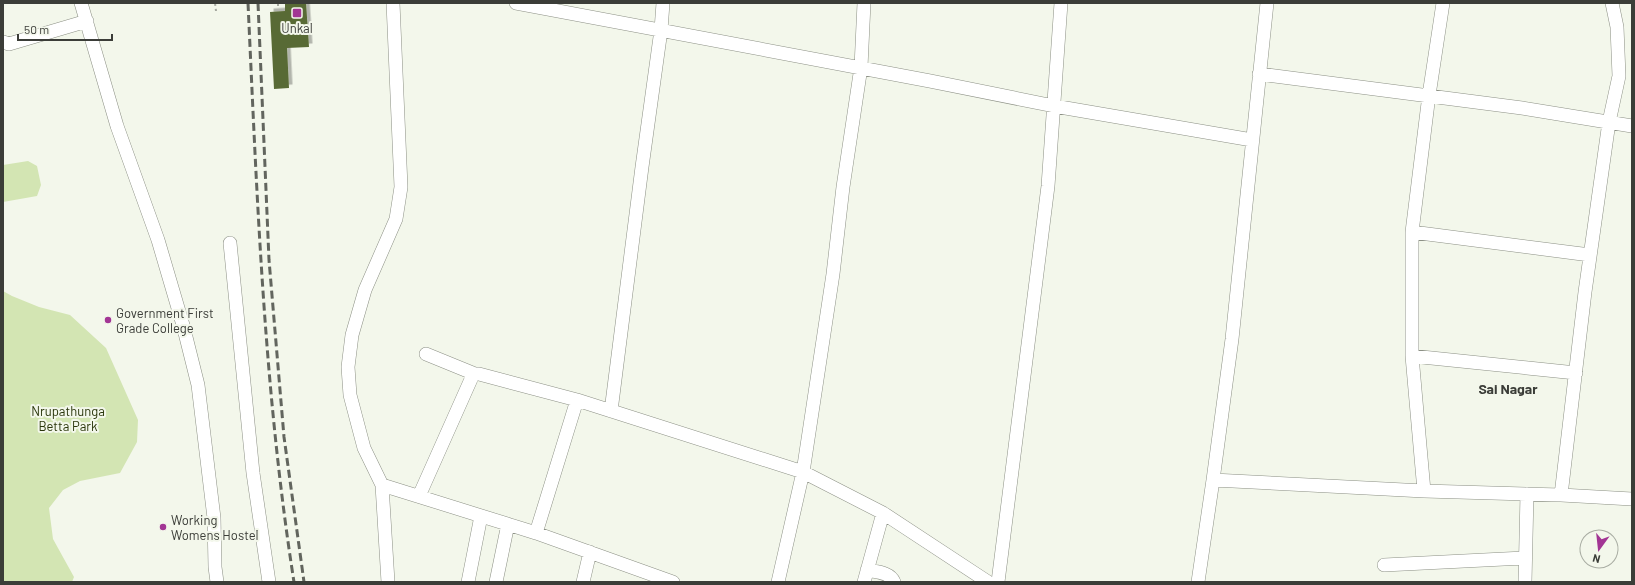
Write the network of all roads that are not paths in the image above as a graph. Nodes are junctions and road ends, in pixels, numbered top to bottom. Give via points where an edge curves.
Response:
1 (81, 3) edge
2 (393, 3) edge
3 (516, 3) edge
4 (663, 3) edge
5 (864, 3) edge
6 (1061, 3) edge
7 (1267, 3) edge
8 (1443, 3) edge
9 (1612, 3) edge
10 (86, 21) junction
11 (661, 30) junction
12 (3, 42) edge
13 (861, 67) junction
14 (1259, 74) junction
15 (1429, 95) junction
16 (1054, 106) junction
17 (1609, 122) junction
18 (1632, 126) edge
19 (1252, 140) junction
20 (1412, 232) junction
21 (230, 243) dead end
22 (1590, 255) junction
23 (426, 354) dead end
24 (1412, 356) junction
25 (1576, 373) junction
26 (475, 374) junction
27 (577, 400) junction
28 (611, 411) junction
29 (803, 472) junction
30 (1214, 480) junction
31 (382, 485) junction
32 (1424, 491) junction
33 (1527, 494) junction
34 (1561, 495) junction
35 (419, 496) junction
36 (1632, 499) edge
37 (883, 513) junction
38 (481, 516) junction
39 (508, 524) junction
40 (536, 533) junction
41 (590, 552) junction
42 (1524, 558) junction
43 (1384, 565) dead end
44 (866, 576) edge
45 (217, 582) edge
46 (269, 582) edge
47 (388, 582) edge
48 (468, 582) edge
49 (496, 582) edge
50 (583, 582) edge
51 (673, 582) edge
52 (778, 582) edge
53 (894, 582) edge
54 (988, 582) edge
55 (998, 582) edge
56 (1198, 582) edge
57 (1525, 582) edge

1 - 10 street
2 - 31 street via 400,204 365,290 352,335 348,367 350,395 364,448
3 - 11 street
4 - 11 street
5 - 13 street
6 - 16 street
7 - 14 street
8 - 15 street
9 - 17 street via 1617,27 1619,76
10 - 12 street via 8,44
10 - 45 street via 117,126 158,240 198,385 214,518
11 - 13 street
11 - 28 street
13 - 16 street
13 - 29 street
14 - 15 street
14 - 19 street
15 - 17 street
15 - 20 street
16 - 19 street
16 - 55 street via 1048,186
17 - 18 street
17 - 22 street
19 - 30 street via 1233,331
20 - 22 street
20 - 24 street
21 - 46 street via 253,473
22 - 25 street
23 - 26 street
24 - 25 street
24 - 32 street
25 - 34 street
26 - 27 street
26 - 35 street
27 - 28 street
27 - 40 street
28 - 29 street
29 - 37 street
29 - 52 street
30 - 32 street
30 - 56 street
31 - 35 street
31 - 47 street
32 - 33 street
33 - 34 street
33 - 42 street
34 - 36 street
35 - 38 street
37 - 44 street
37 - 54 street
38 - 39 street
38 - 48 street
39 - 40 street
39 - 49 street
40 - 41 street
41 - 50 street
41 - 51 street
42 - 43 street
42 - 57 street
44 - 53 street via 885,574

